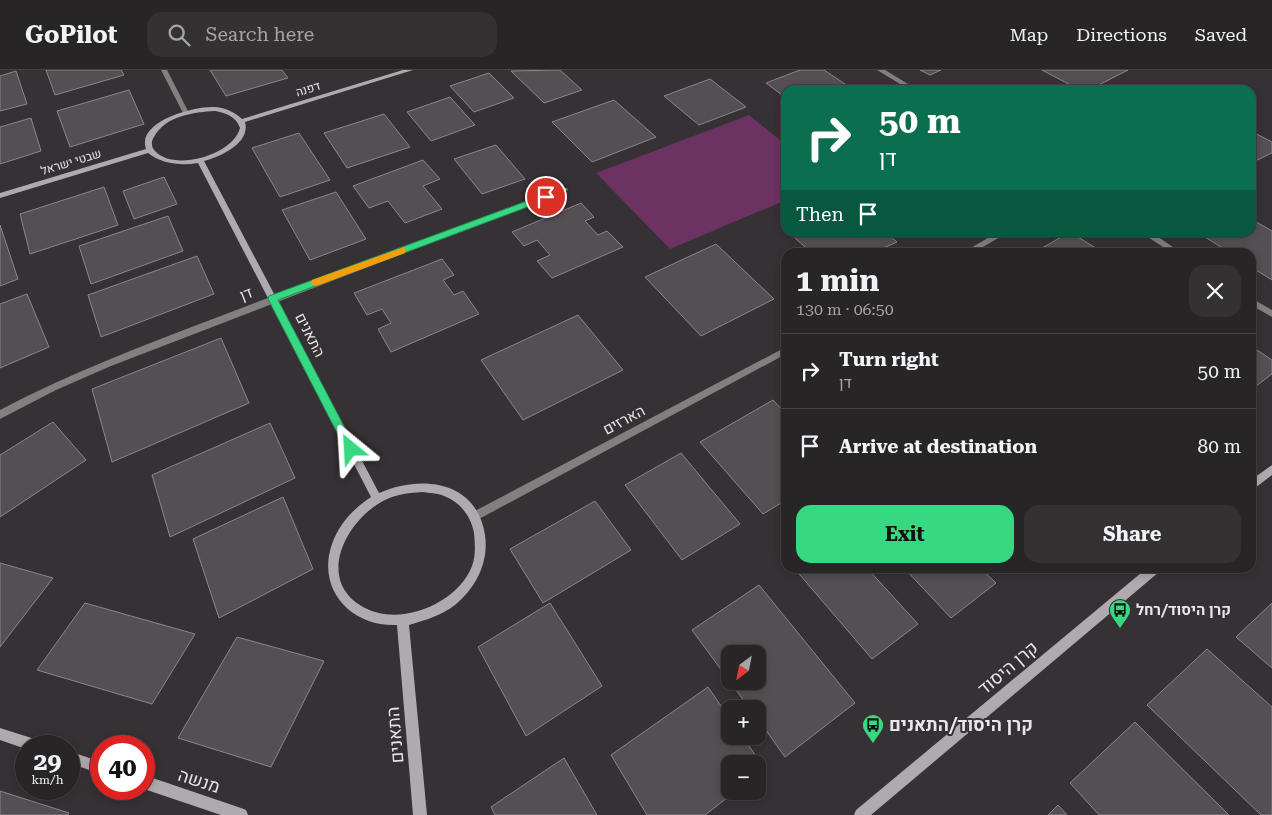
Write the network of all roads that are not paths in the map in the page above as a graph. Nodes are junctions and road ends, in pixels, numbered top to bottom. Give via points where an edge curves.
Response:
1 (164, 70) edge
2 (410, 70) edge
3 (880, 70) edge
4 (906, 85) edge
5 (186, 113) junction
6 (242, 121) junction
7 (149, 150) junction
8 (200, 160) junction
9 (564, 190) dead end
10 (0, 196) edge
11 (996, 237) edge
12 (1152, 237) edge
13 (975, 248) edge
14 (1170, 248) edge
15 (272, 299) junction
16 (1256, 304) edge
17 (1272, 314) edge
18 (781, 353) edge
19 (0, 415) edge
20 (1272, 470) edge
21 (1256, 483) edge
22 (377, 499) junction
23 (475, 516) junction
24 (1149, 573) edge
25 (403, 622) junction
26 (0, 734) edge
27 (15, 739) edge
28 (155, 786) edge
29 (241, 815) edge
30 (420, 815) edge
31 (861, 815) edge

1 - 5 street
2 - 6 street, דפנה
3 - 4 street
5 - 6 street via 227,111
5 - 7 street via 160,125 148,142
6 - 8 street via 239,138 230,147
7 - 8 street via 162,160
7 - 10 street, שבטי ישראל
8 - 15 street, התאנים
9 - 15 street, דן
11 - 13 street
12 - 14 street
15 - 19 street, דן via 136,352
15 - 22 street, התאנים
16 - 17 street
18 - 23 street, הארזים
20 - 21 street
22 - 23 street via 399,490 422,487 444,491 462,501
22 - 25 street via 358,513 342,532 334,554 333,576 341,596 357,611 378,620
23 - 25 street via 482,536 481,558 471,580 453,600 430,615
24 - 31 street, קרן היסוד
25 - 30 street, התאנים
26 - 27 street
28 - 29 street, מנשה

